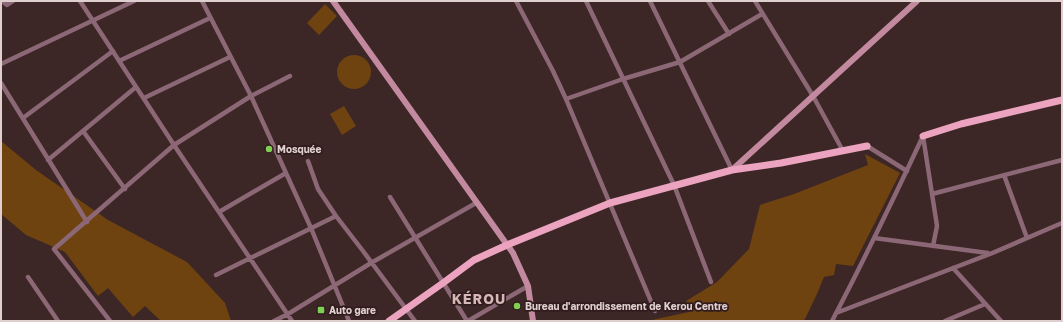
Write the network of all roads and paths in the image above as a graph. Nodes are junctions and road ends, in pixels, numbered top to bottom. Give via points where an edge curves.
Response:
1 (2, 1) edge
2 (13, 1) edge
3 (80, 1) edge
4 (134, 1) edge
5 (202, 1) edge
6 (333, 1) edge
7 (516, 1) edge
8 (586, 1) edge
9 (650, 1) edge
10 (708, 1) edge
11 (755, 1) edge
12 (917, 1) edge
13 (762, 14) junction
14 (210, 18) junction
15 (93, 20) junction
16 (729, 34) junction
17 (113, 51) junction
18 (230, 56) junction
19 (120, 62) junction
20 (680, 62) junction
21 (1, 64) edge
22 (290, 76) dead end
23 (623, 79) junction
24 (1, 83) edge
25 (136, 87) junction
26 (251, 96) junction
27 (812, 96) junction
28 (144, 98) junction
29 (566, 99) junction
30 (1062, 100) edge
31 (23, 118) junction
32 (83, 131) junction
33 (923, 136) junction
34 (174, 145) junction
35 (867, 146) joint
36 (843, 151) junction
37 (48, 160) junction
38 (1062, 160) edge
39 (308, 161) dead end
40 (732, 170) junction
41 (907, 171) junction
42 (286, 173) junction
43 (1004, 175) junction
44 (674, 185) junction
45 (125, 189) junction
46 (932, 194) junction
47 (390, 197) dead end
48 (476, 203) junction
49 (610, 203) junction
50 (219, 212) junction
51 (336, 216) junction
52 (87, 222) junction
53 (1062, 224) edge
54 (311, 228) junction
55 (415, 238) junction
56 (874, 238) junction
57 (1027, 238) junction
58 (507, 245) junction
59 (932, 246) junction
60 (990, 254) junction
61 (250, 259) junction
62 (371, 263) junction
63 (953, 268) junction
64 (216, 275) dead end
65 (28, 277) dead end
66 (711, 282) dead end
67 (443, 283) junction
68 (335, 285) junction
69 (528, 286) junction
70 (985, 304) junction
71 (406, 309) junction
72 (655, 311) dead end
73 (836, 313) junction
74 (288, 314) junction
75 (948, 320) edge
76 (58, 321) edge
77 (110, 321) edge
78 (274, 321) edge
79 (292, 321) edge
80 (350, 321) edge
81 (389, 321) edge
82 (415, 321) edge
83 (468, 321) edge
84 (533, 321) edge
85 (832, 321) edge
86 (1000, 321) edge

1 - 2 street via 7,5
3 - 15 street
4 - 15 street
5 - 14 street
6 - 48 street
7 - 29 street
8 - 23 street
9 - 20 street
10 - 16 street
11 - 13 street
12 - 27 street
13 - 16 street
13 - 27 street
14 - 18 street
14 - 19 street
15 - 17 street
15 - 21 street
16 - 20 street
17 - 19 street
17 - 31 street
18 - 26 street
18 - 28 street
19 - 25 street
20 - 23 street
20 - 40 street
22 - 26 street
23 - 29 street
23 - 44 street
24 - 31 street
25 - 28 street
25 - 32 street
26 - 34 street
26 - 42 street
27 - 36 street
27 - 40 street
28 - 34 street
29 - 49 street
30 - 33 main road via 961,124
31 - 37 street
32 - 37 street
32 - 45 street
33 - 41 street
33 - 46 street
34 - 45 street
34 - 50 street
35 - 36 main road
35 - 41 street
36 - 40 main road
37 - 52 street
38 - 43 street
39 - 51 street via 318,188
40 - 44 main road
41 - 56 street
42 - 50 street
42 - 54 street
43 - 46 street
43 - 57 street
44 - 49 main road
44 - 66 street
45 - 52 street
46 - 59 street via 936,226
47 - 55 street
48 - 55 street
48 - 58 street
49 - 58 main road
49 - 72 street
50 - 61 street
51 - 54 street
51 - 62 street
52 - 77 street via 54,249
53 - 57 street
54 - 61 street
54 - 68 street
55 - 62 street
55 - 67 street
56 - 59 street
56 - 73 street
57 - 60 street
58 - 67 main road via 474,260
58 - 69 street
59 - 60 street
60 - 63 street
61 - 64 street
61 - 74 street
62 - 68 street
62 - 71 street
63 - 70 street
63 - 73 street
65 - 76 street
67 - 71 main road
67 - 83 street
68 - 74 street
68 - 80 street
69 - 83 street
69 - 84 street
70 - 75 street
70 - 86 street
71 - 81 main road
71 - 82 street
73 - 85 street
74 - 78 street
74 - 79 street

